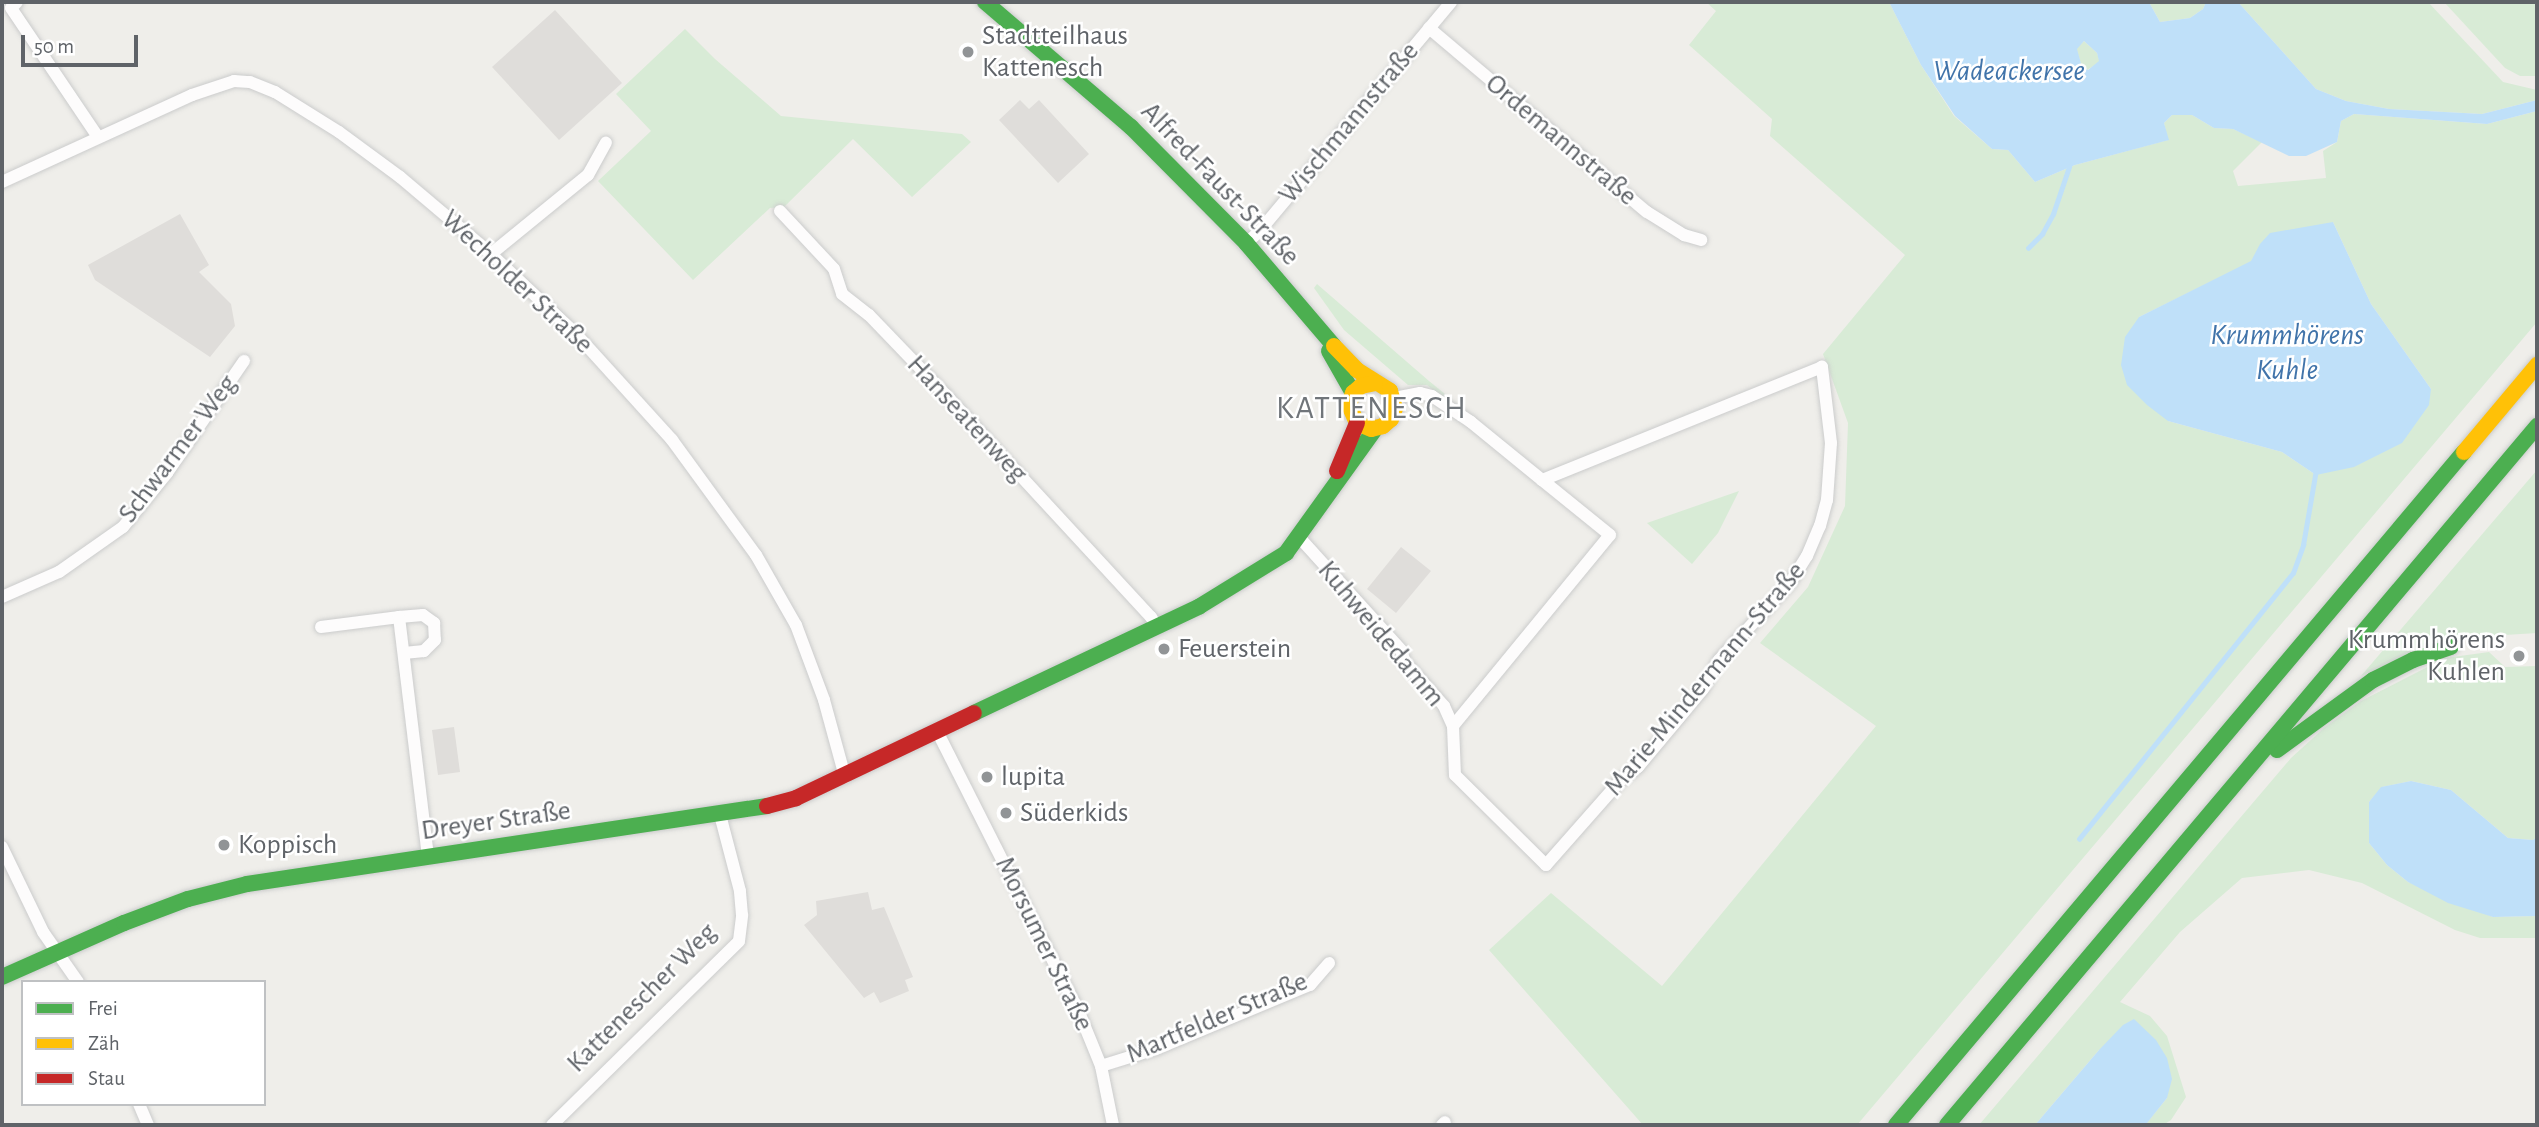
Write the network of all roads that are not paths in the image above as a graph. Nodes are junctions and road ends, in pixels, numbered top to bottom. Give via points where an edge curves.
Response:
1 (17, 2) edge
2 (985, 2) edge
3 (1451, 2) edge
4 (1429, 28) junction
5 (98, 137) junction
6 (606, 143) dead end
7 (2, 182) edge
8 (780, 211) dead end
9 (1701, 240) dead end
10 (1246, 243) junction
11 (491, 254) junction
12 (1315, 327) junction
13 (244, 361) dead end
14 (2537, 365) edge
15 (1375, 383) junction
16 (1353, 393) junction
17 (1394, 398) junction
18 (1357, 423) junction
19 (2537, 426) edge
20 (1375, 429) junction
21 (1542, 480) junction
22 (1321, 506) junction
23 (1299, 537) junction
24 (2, 597) edge
25 (400, 617) junction
26 (1157, 627) junction
27 (321, 628) dead end
28 (2451, 647) dead end
29 (404, 653) junction
30 (1453, 726) junction
31 (938, 733) junction
32 (845, 777) junction
33 (2238, 780) junction
34 (720, 815) junction
35 (2, 847) edge
36 (428, 858) junction
37 (1546, 865) joint
38 (57, 953) junction
39 (1329, 963) dead end
40 (2, 977) edge
41 (77, 980) edge
42 (1101, 1066) junction
43 (140, 1106) edge
44 (148, 1125) edge
45 (552, 1125) edge
46 (1113, 1125) edge
47 (1896, 1125) edge
48 (1947, 1125) edge

1 - 5 street via 11,8
2 - 10 main road, Alfred-Faust-Straße via 1131,127
3 - 4 street, Wischmannstraße
4 - 9 street, Ordemannstraße via 1647,212
4 - 10 street, Wischmannstraße
5 - 7 street, Wecholder Straße
5 - 11 street, Wecholder Straße via 219,85 250,82 291,101 339,132
6 - 11 street via 588,175
8 - 26 street, Hanseatenweg via 834,269 842,294 869,315 946,395
10 - 12 main road, Alfred-Faust-Straße
11 - 32 street, Wecholder Straße via 637,399 755,555 796,625
12 - 15 main road, Alfred-Faust-Straße
12 - 16 main road, Alfred-Faust-Straße
13 - 24 street, Schwarmer Weg via 167,473 123,527 59,572
14 - 47 main road
15 - 16 main road
15 - 17 main road, Alfred-Faust-Straße
16 - 18 main road, Alfred-Faust-Straße via 1349,405
17 - 20 main road via 1391,419
17 - 21 street via 1420,393 1432,396
18 - 20 main road
18 - 22 main road
19 - 33 main road
20 - 22 main road
21 - 30 street via 1610,535
21 - 37 street, Marie-Mindermann-Straße via 1822,368 1829,407 1830,475 1820,526 1807,556 1790,583 1719,660 1703,689 1638,767 1620,781
22 - 23 main road
23 - 26 main road via 1286,552 1234,586
23 - 30 street, Kuhweidedamm via 1401,650 1405,662 1444,706
25 - 27 street
25 - 29 street
25 - 29 street via 423,615 434,623 435,640 424,651
26 - 31 main road
28 - 33 main road via 2373,680
29 - 36 street
30 - 37 street, Kuhweidedamm via 1455,775
31 - 32 main road, Dreyer Straße
31 - 42 street, Morsumer Straße via 1040,929
32 - 34 main road, Dreyer Straße via 757,810
33 - 48 main road
34 - 36 main road, Dreyer Straße
34 - 45 street, Kattenescher Weg via 740,891 739,941
35 - 38 street
36 - 38 main road, Dreyer Straße via 218,890 124,923
38 - 40 main road
38 - 41 street
39 - 42 street, Martfelder Straße via 1310,985 1156,1049
42 - 46 street, Morsumer Straße
43 - 44 street

